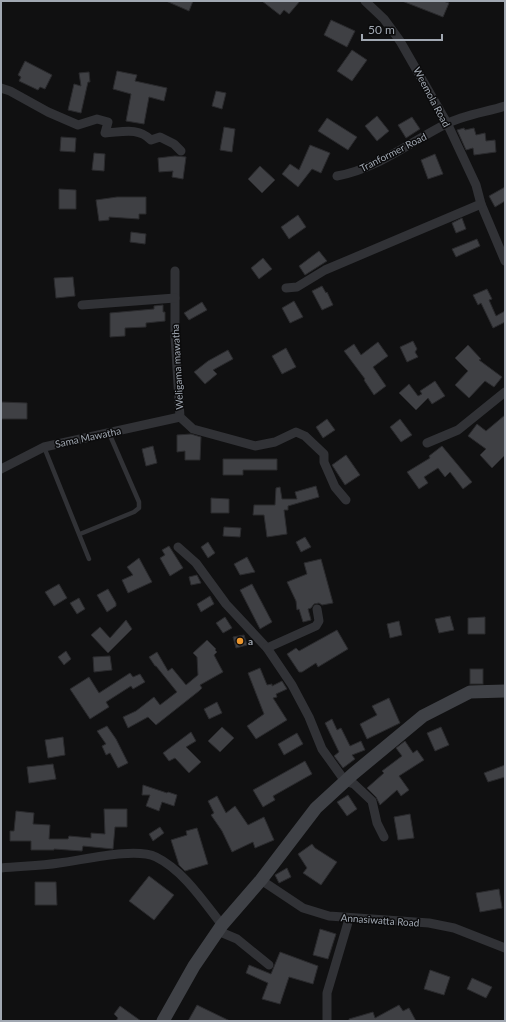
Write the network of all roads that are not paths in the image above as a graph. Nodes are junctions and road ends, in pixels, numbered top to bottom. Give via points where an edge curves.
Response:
1 (366, 1) edge
2 (1, 88) edge
3 (505, 106) edge
4 (447, 123) junction
5 (181, 151) dead end
6 (337, 176) dead end
7 (481, 204) junction
8 (505, 261) edge
9 (175, 271) dead end
10 (286, 288) dead end
11 (175, 298) junction
12 (82, 305) dead end
13 (505, 392) edge
14 (180, 417) junction
15 (109, 433) junction
16 (427, 443) dead end
17 (44, 447) junction
18 (1, 469) edge
19 (346, 500) dead end
20 (80, 534) junction
21 (178, 546) dead end
22 (89, 559) dead end
23 (317, 609) dead end
24 (267, 648) junction
25 (505, 692) edge
26 (345, 781) junction
27 (384, 837) dead end
28 (1, 868) edge
29 (261, 880) junction
30 (349, 918) junction
31 (220, 928) junction
32 (505, 948) edge
33 (269, 965) dead end
34 (163, 1021) edge
35 (327, 1021) edge

1 - 4 street, Weemola Road via 384,19 400,41
2 - 5 street via 78,125 97,119 108,122 105,133 144,133 151,140 160,137
3 - 4 street, Tranformer Road
4 - 6 street, Tranformer Road via 354,173
4 - 7 street, Weemola Road via 476,185
7 - 8 street, Weemola Road
7 - 10 street via 325,270 296,286
9 - 11 street, Weligama mawatha
11 - 12 street
11 - 14 street, Weligama mawatha
13 - 16 street via 458,430
14 - 15 street, Sama Mawatha
14 - 19 street, Weligama mawatha via 193,429 255,446 275,442 296,432 305,436 324,454 324,462 335,487
15 - 17 street, Sama Mawatha
15 - 20 lane via 139,508
17 - 18 street, Sama Mawatha
17 - 20 lane
20 - 22 lane
21 - 24 street via 196,563 226,604
23 - 24 street via 319,621 316,626
24 - 26 street via 310,717 322,749
25 - 26 street via 470,692 423,716
26 - 27 street via 354,784 372,801 376,822
26 - 29 street via 316,808
28 - 31 street via 140,853 155,856 183,878
29 - 30 street, Annasiwatta Road via 303,908 329,916
29 - 31 street
30 - 32 street, Annasiwatta Road via 429,923 448,927
30 - 35 street via 327,993
31 - 33 street
31 - 34 street via 194,966

